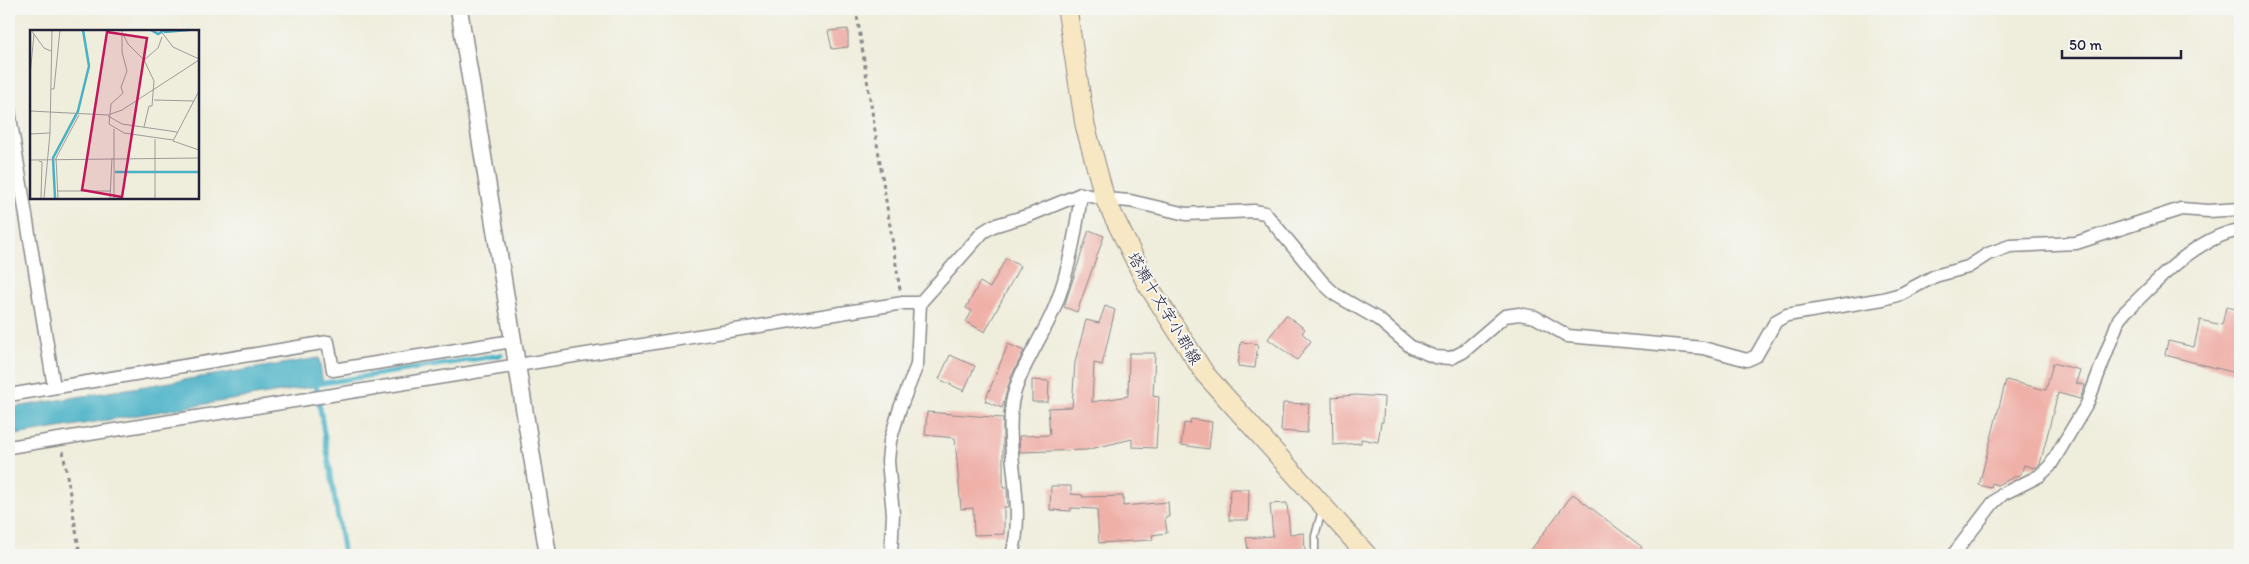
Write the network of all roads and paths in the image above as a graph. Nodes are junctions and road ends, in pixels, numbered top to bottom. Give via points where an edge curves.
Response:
1 (459, 9) edge
2 (856, 9) edge
3 (1067, 9) edge
4 (9, 111) edge
5 (1082, 194) junction
6 (1104, 199) junction
7 (2240, 209) edge
8 (2240, 230) edge
9 (903, 303) junction
10 (920, 303) junction
11 (512, 341) junction
12 (516, 366) junction
13 (54, 387) junction
14 (9, 395) edge
15 (60, 438) junction
16 (9, 446) edge
17 (1323, 507) junction
18 (80, 555) edge
19 (548, 555) edge
20 (892, 555) edge
21 (1012, 555) edge
22 (1316, 555) edge
23 (1366, 555) edge
24 (1953, 555) edge

1 - 11 street
2 - 9 path
3 - 6 main road, 塔瀬十文字小郡線 via 1085,126
4 - 13 street
5 - 6 street
5 - 10 street via 984,232
5 - 21 street via 1073,248 1055,308 1012,403 1017,511
6 - 7 street via 1130,201 1186,214 1265,213 1336,295 1378,319 1411,347 1435,357 1451,358 1463,352 1505,316 1518,314 1535,317 1568,336 1703,348 1747,360 1756,356 1776,322 1787,315 1901,294 1935,276 1968,267 1988,254 2010,246 2076,243 2180,209 2209,212
6 - 17 main road, 塔瀬十文字小郡線 via 1146,282 1205,374
8 - 24 street via 2207,241 2171,268 2125,312 2119,319 2087,404 2050,466 2039,476 1998,498
9 - 10 street
9 - 12 street
10 - 20 street via 917,365 900,408 888,454 893,514
11 - 12 street
11 - 13 street via 333,370 328,342
12 - 15 street
12 - 19 street
13 - 14 street
15 - 16 street
15 - 18 path
17 - 22 lane via 1315,536
17 - 23 main road, 塔瀬十文字小郡線

